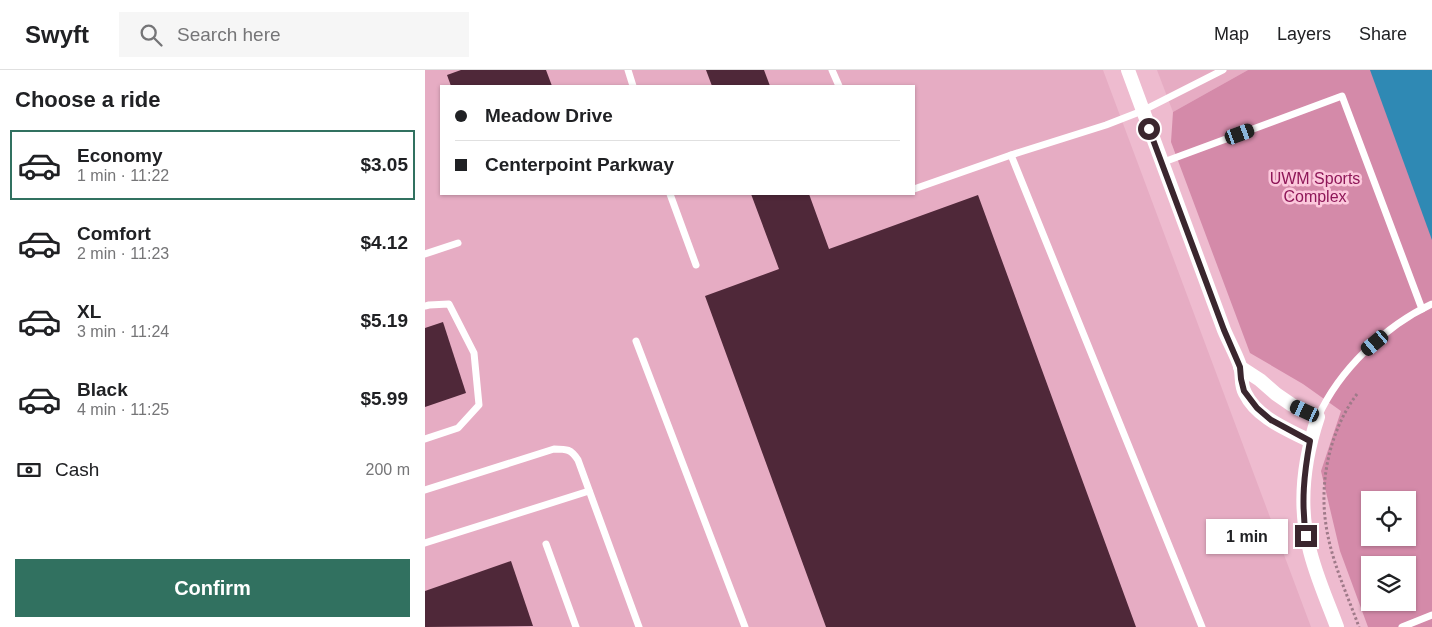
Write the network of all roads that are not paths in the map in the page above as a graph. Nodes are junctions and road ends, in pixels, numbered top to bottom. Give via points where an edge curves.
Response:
1 (628, 70) edge
2 (833, 70) edge
3 (1127, 70) edge
4 (1223, 70) edge
5 (633, 85) edge
6 (839, 85) edge
7 (1142, 111) junction
8 (1011, 156) junction
9 (1161, 163) junction
10 (915, 189) edge
11 (670, 195) edge
12 (458, 243) dead end
13 (425, 254) edge
14 (695, 265) dead end
15 (1432, 304) edge
16 (425, 306) edge
17 (1422, 309) junction
18 (636, 341) dead end
19 (1240, 367) junction
20 (1318, 417) junction
21 (425, 439) edge
22 (1310, 441) junction
23 (425, 490) edge
24 (589, 491) junction
25 (425, 543) edge
26 (546, 544) dead end
27 (1432, 615) edge
28 (576, 627) edge
29 (639, 627) edge
30 (745, 627) edge
31 (1202, 627) edge
32 (1337, 627) edge
33 (1402, 627) edge

1 - 5 lane
2 - 6 lane
3 - 7 street
4 - 7 lane
7 - 8 lane
7 - 9 street
8 - 10 lane
8 - 31 lane
9 - 17 lane via 1342,96
9 - 19 street
11 - 14 lane
12 - 13 lane
15 - 17 lane
16 - 21 lane via 449,304 474,353 479,405 458,428
17 - 20 lane via 1404,319 1365,351 1347,370
18 - 30 lane
19 - 20 street via 1293,405
19 - 22 street via 1244,391 1257,408 1271,420
20 - 22 street
22 - 32 street via 1303,487 1305,531 1315,570
23 - 24 lane via 554,449 566,449 578,460
24 - 25 lane
24 - 29 lane
26 - 28 lane
27 - 33 lane

